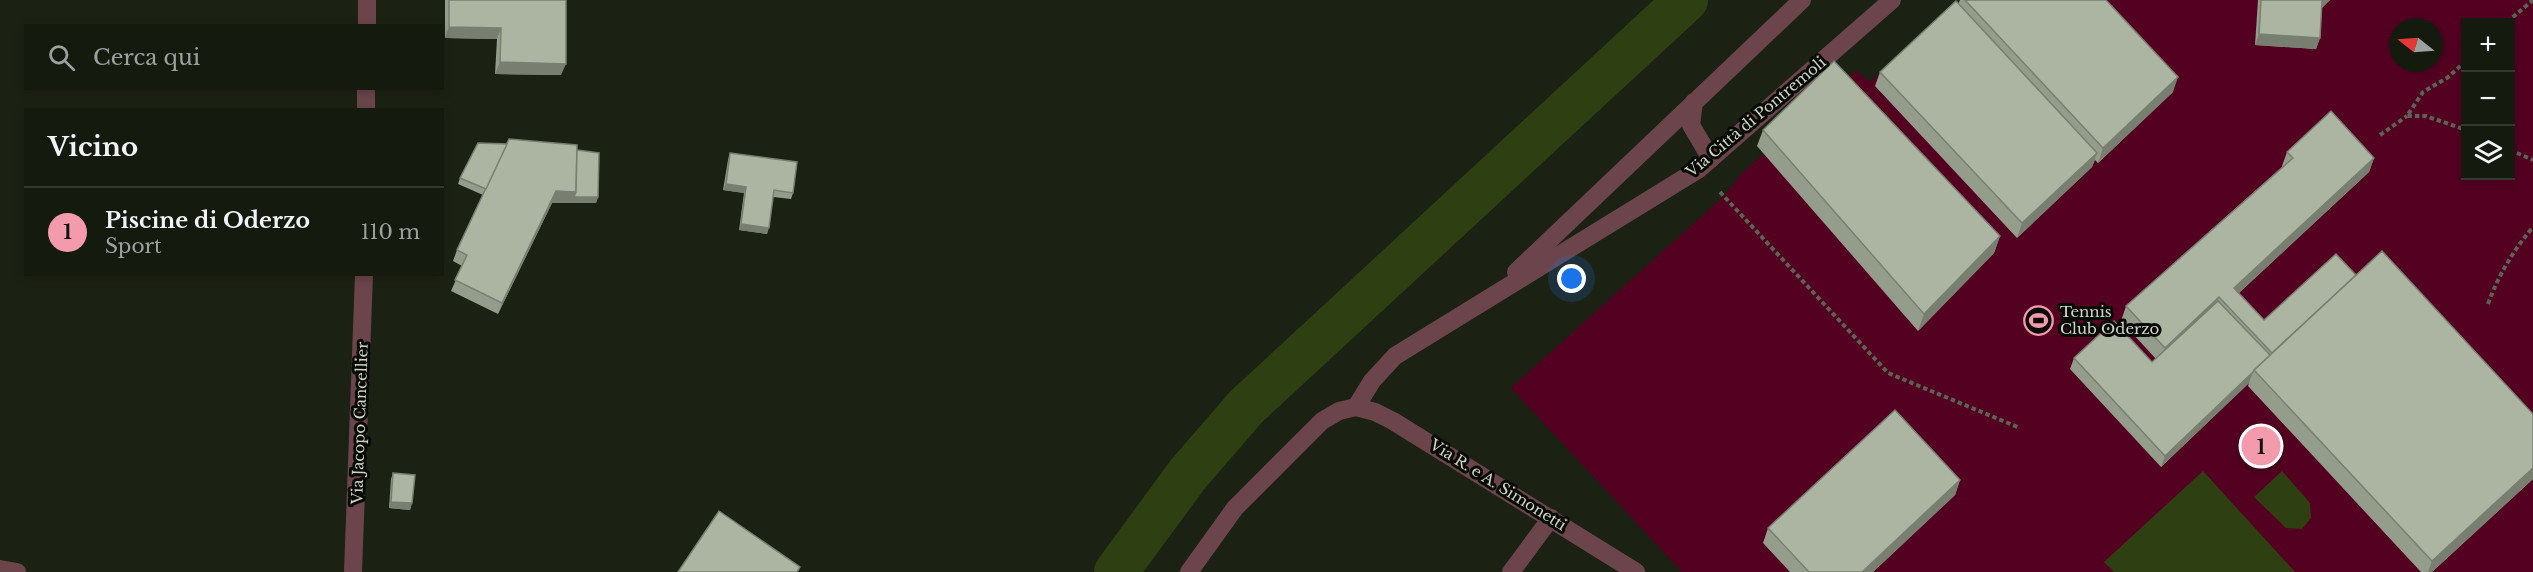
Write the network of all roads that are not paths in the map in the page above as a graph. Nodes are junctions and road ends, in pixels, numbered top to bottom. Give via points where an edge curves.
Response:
1 (367, 0) edge
2 (1802, 0) edge
3 (1892, 0) edge
4 (367, 24) edge
5 (366, 90) edge
6 (1694, 102) junction
7 (366, 108) edge
8 (1705, 164) junction
9 (364, 276) edge
10 (1489, 297) junction
11 (1356, 407) junction
12 (1551, 518) junction
13 (0, 569) edge
14 (17, 572) edge
15 (353, 572) edge
16 (1189, 572) edge
17 (1511, 572) edge
18 (1636, 572) edge

1 - 4 street
2 - 6 street, Via Città di Pontremoli
3 - 8 street, Via Città di Pontremoli
5 - 7 street
6 - 8 street via 1691,125
6 - 10 street, Via Città di Pontremoli
8 - 10 street, Via Città di Pontremoli
9 - 15 street, Via Jacopo Cancellier
10 - 11 street, Via Città di Pontremoli via 1395,356 1372,381
11 - 12 street, Via R. e A. Simonetti via 1393,421
11 - 16 street via 1322,421 1235,508
12 - 17 street
12 - 18 street, Via R. e A. Simonetti
13 - 14 street

